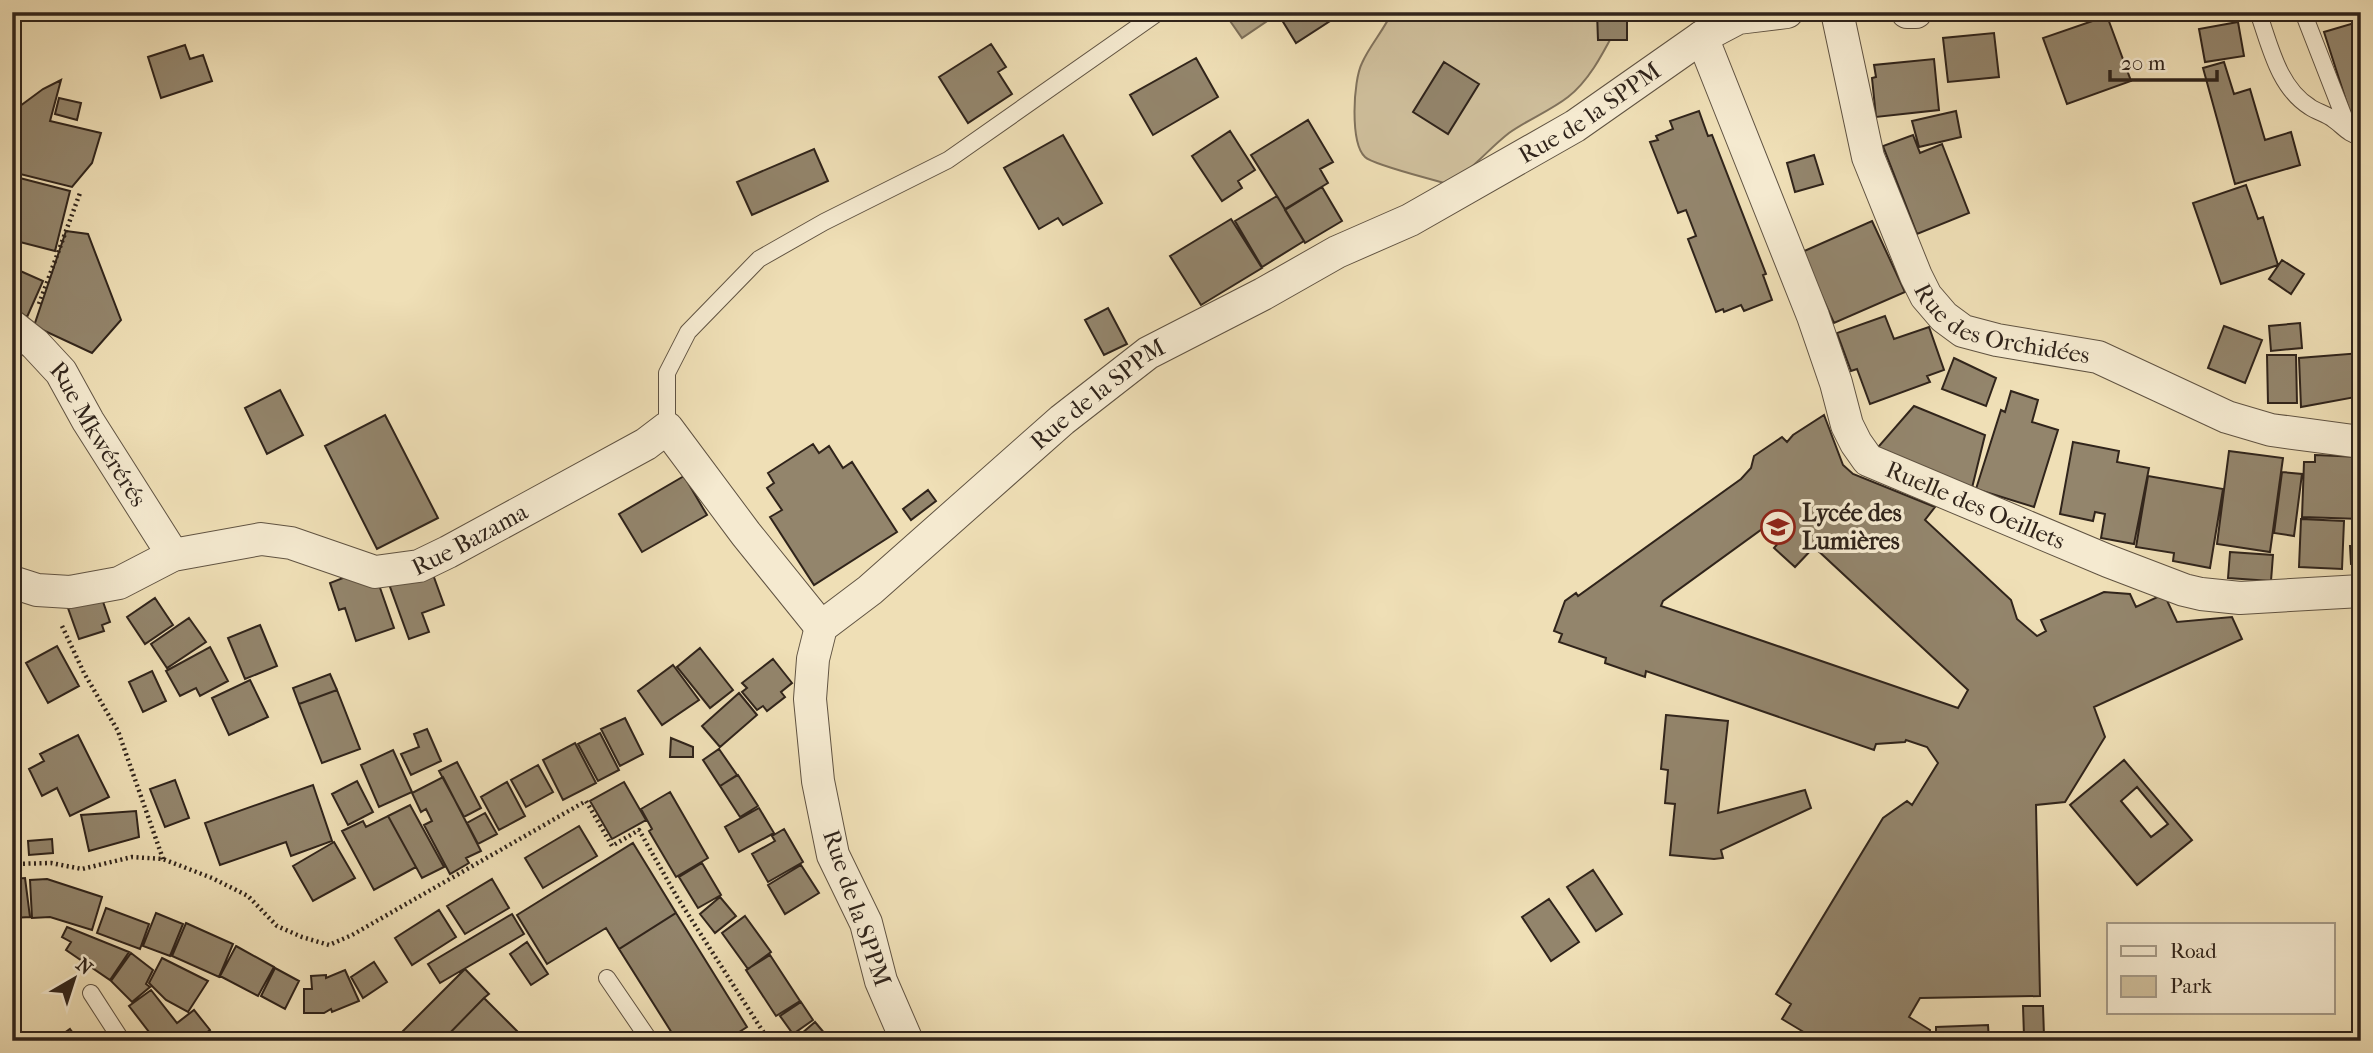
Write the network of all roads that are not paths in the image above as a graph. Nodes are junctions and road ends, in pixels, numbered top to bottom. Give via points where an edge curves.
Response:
1 (1159, 12) edge
2 (1787, 12) edge
3 (1837, 12) edge
4 (1908, 12) edge
5 (1916, 12) edge
6 (2258, 12) edge
7 (2303, 12) edge
8 (1702, 37) junction
9 (2356, 136) edge
10 (20, 332) edge
11 (667, 428) junction
12 (2361, 443) edge
13 (173, 555) junction
14 (12, 582) edge
15 (2361, 591) edge
16 (821, 627) junction
17 (607, 978) dead end
18 (91, 993) dead end
19 (122, 1041) edge
20 (650, 1041) edge
21 (907, 1041) edge

1 - 11 lane via 948,160 759,259 688,332 667,373
2 - 8 street, Rue de la SPPM via 1738,18
3 - 12 street, Rue des Orchidées via 1868,158 1916,276 1944,317 1963,331 1997,340 2098,357 2227,417 2271,430
4 - 5 street
6 - 9 lane via 2288,86 2308,106
7 - 9 lane
8 - 15 street, Ruelle des Oeillets via 1813,316 1847,425 1868,460 2184,590 2240,598
8 - 16 street, Rue de la SPPM via 1563,132 1410,220 1337,252 1149,354 1062,421 870,590
10 - 13 street, Rue Mkwérérés via 61,372
11 - 13 street, Rue Bazama via 646,444 419,566 375,572 291,544 261,539
11 - 16 street
13 - 14 street, Rue Bazama via 119,583 71,592
16 - 21 street, Rue de la SPPM via 810,699 818,781 833,855 866,923 881,981
17 - 20 lane
18 - 19 lane

